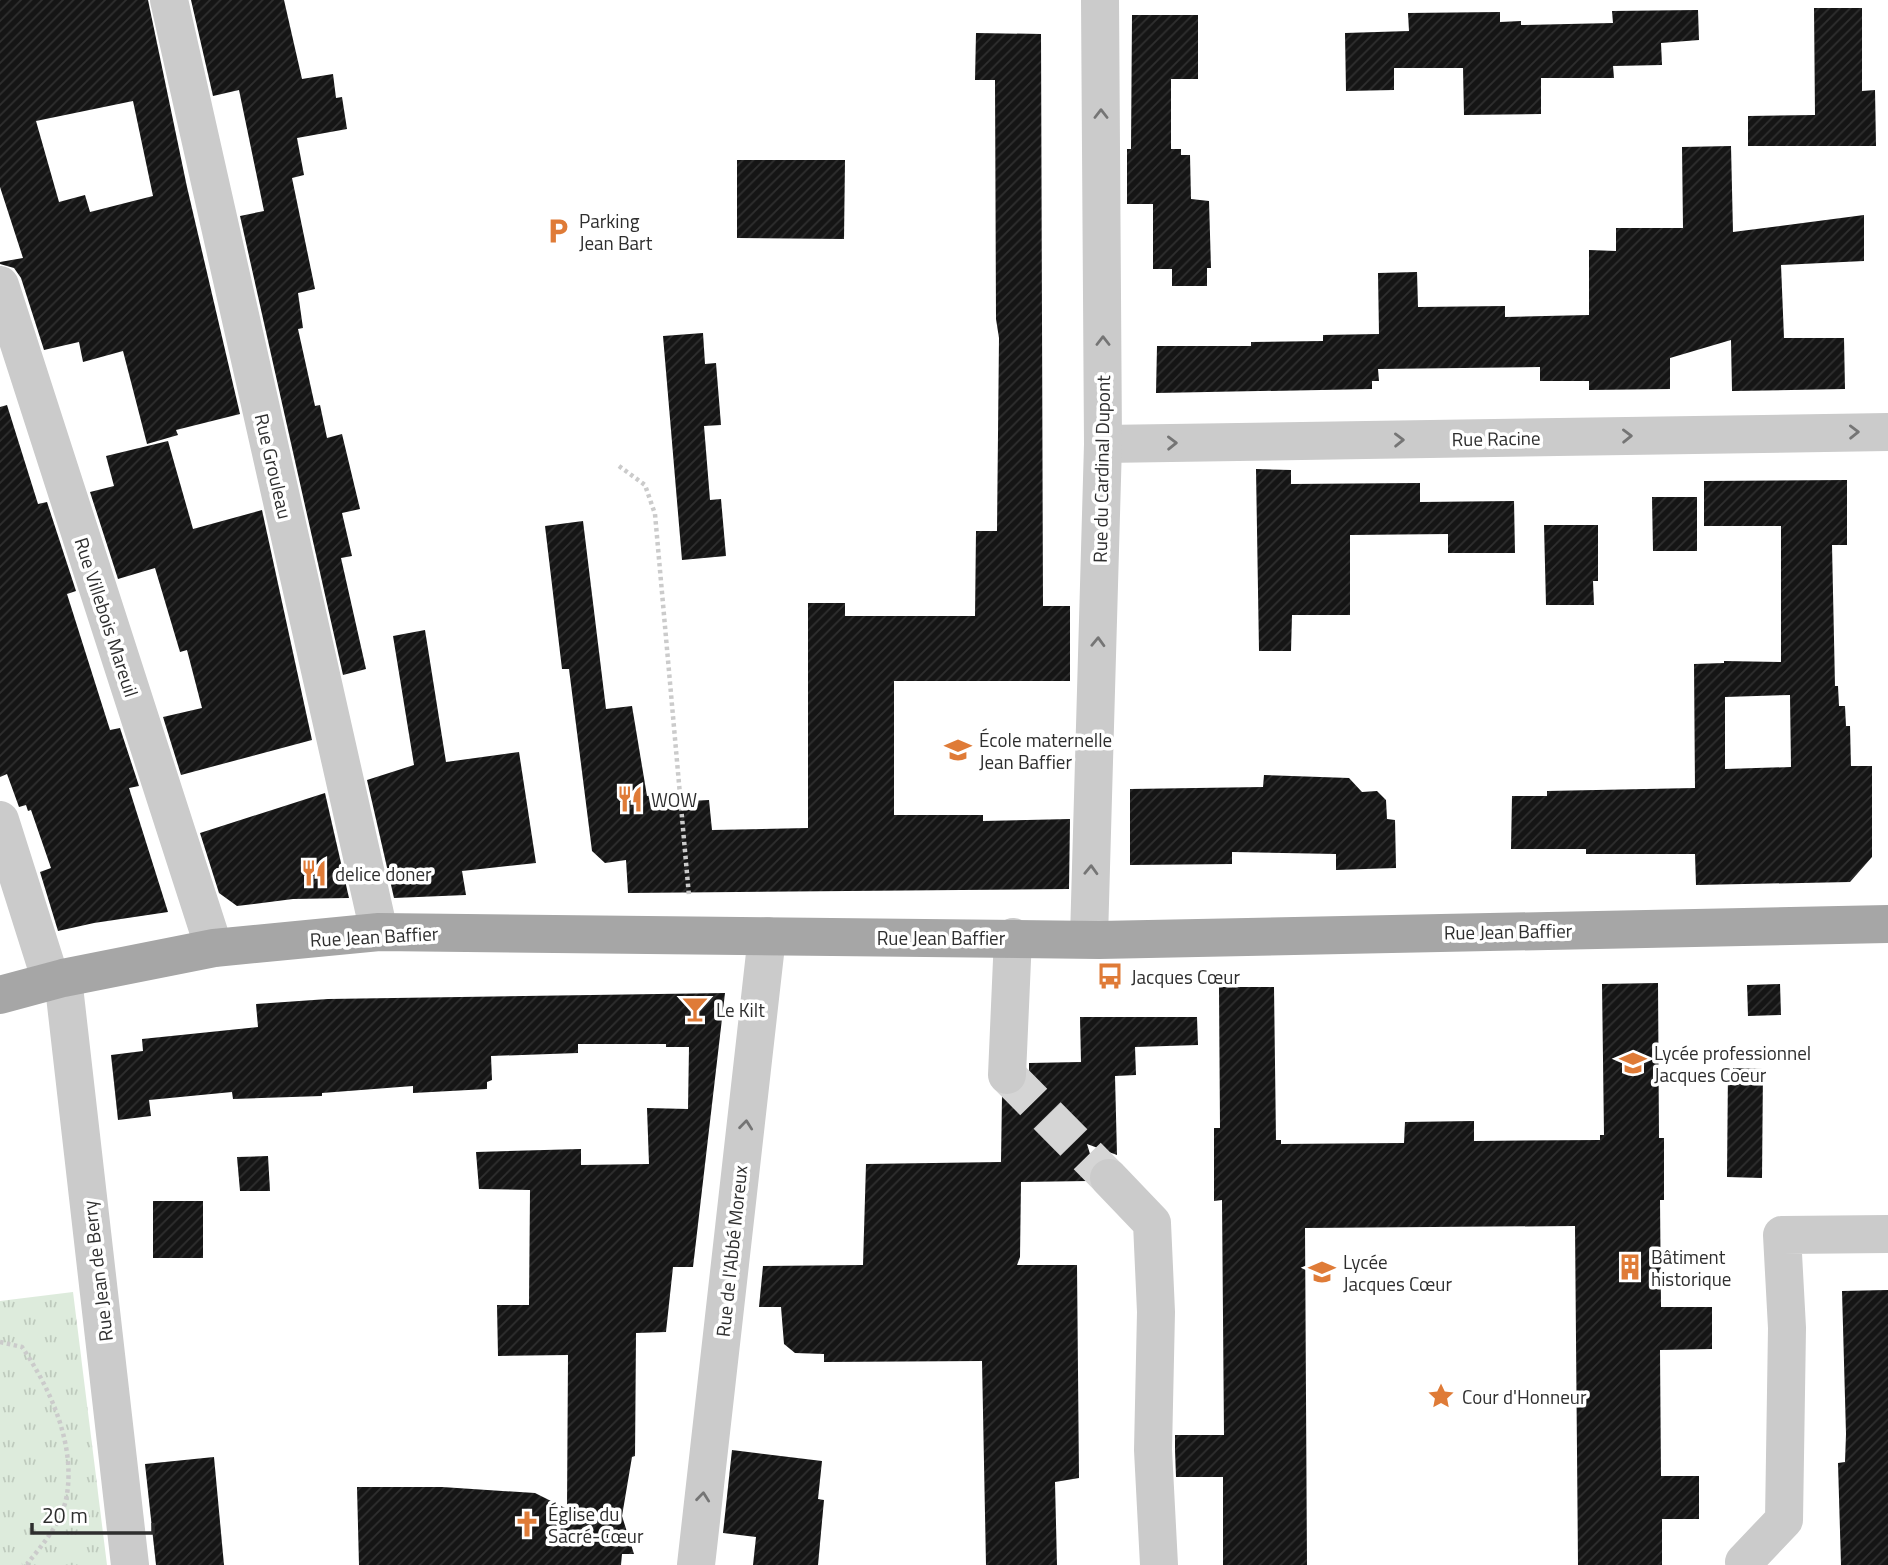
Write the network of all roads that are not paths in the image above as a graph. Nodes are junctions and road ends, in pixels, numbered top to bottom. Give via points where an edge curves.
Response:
1 (169, 0) edge
2 (1100, 0) edge
3 (0, 285) edge
4 (1888, 432) edge
5 (1103, 444) junction
6 (0, 820) edge
7 (1888, 924) edge
8 (379, 932) junction
9 (768, 936) junction
10 (1013, 937) junction
11 (1089, 938) junction
12 (214, 948) junction
13 (57, 979) junction
14 (0, 995) edge
15 (1007, 1075) dead end
16 (1109, 1178) tunnel mouth
17 (1888, 1234) edge
18 (1742, 1564) edge
19 (130, 1565) edge
20 (696, 1565) edge
21 (1158, 1565) edge

1 - 8 street, Rue Grouleau
5 -> 2 street, Rue du Cardinal Dupont
3 - 12 street, Rue Villebois Mareuil
5 -> 4 street, Rue Racine
11 -> 5 street, Rue du Cardinal Dupont
6 - 13 street, Rue Jean de Berry
7 - 11 main road, Rue Jean Baffier
8 - 9 main road, Rue Jean Baffier
8 - 12 main road, Rue Jean Baffier
9 - 10 main road, Rue Jean Baffier
20 -> 9 street, Rue de l'Abbé Moreux
10 - 11 main road, Rue Jean Baffier
10 - 15 street
12 - 13 main road, Rue Jean Baffier
13 - 14 main road, Rue Jean Baffier
13 - 19 street, Rue Jean de Berry
16 - 21 street via 1152,1223
17 - 18 street via 1782,1235 1787,1328 1784,1520

